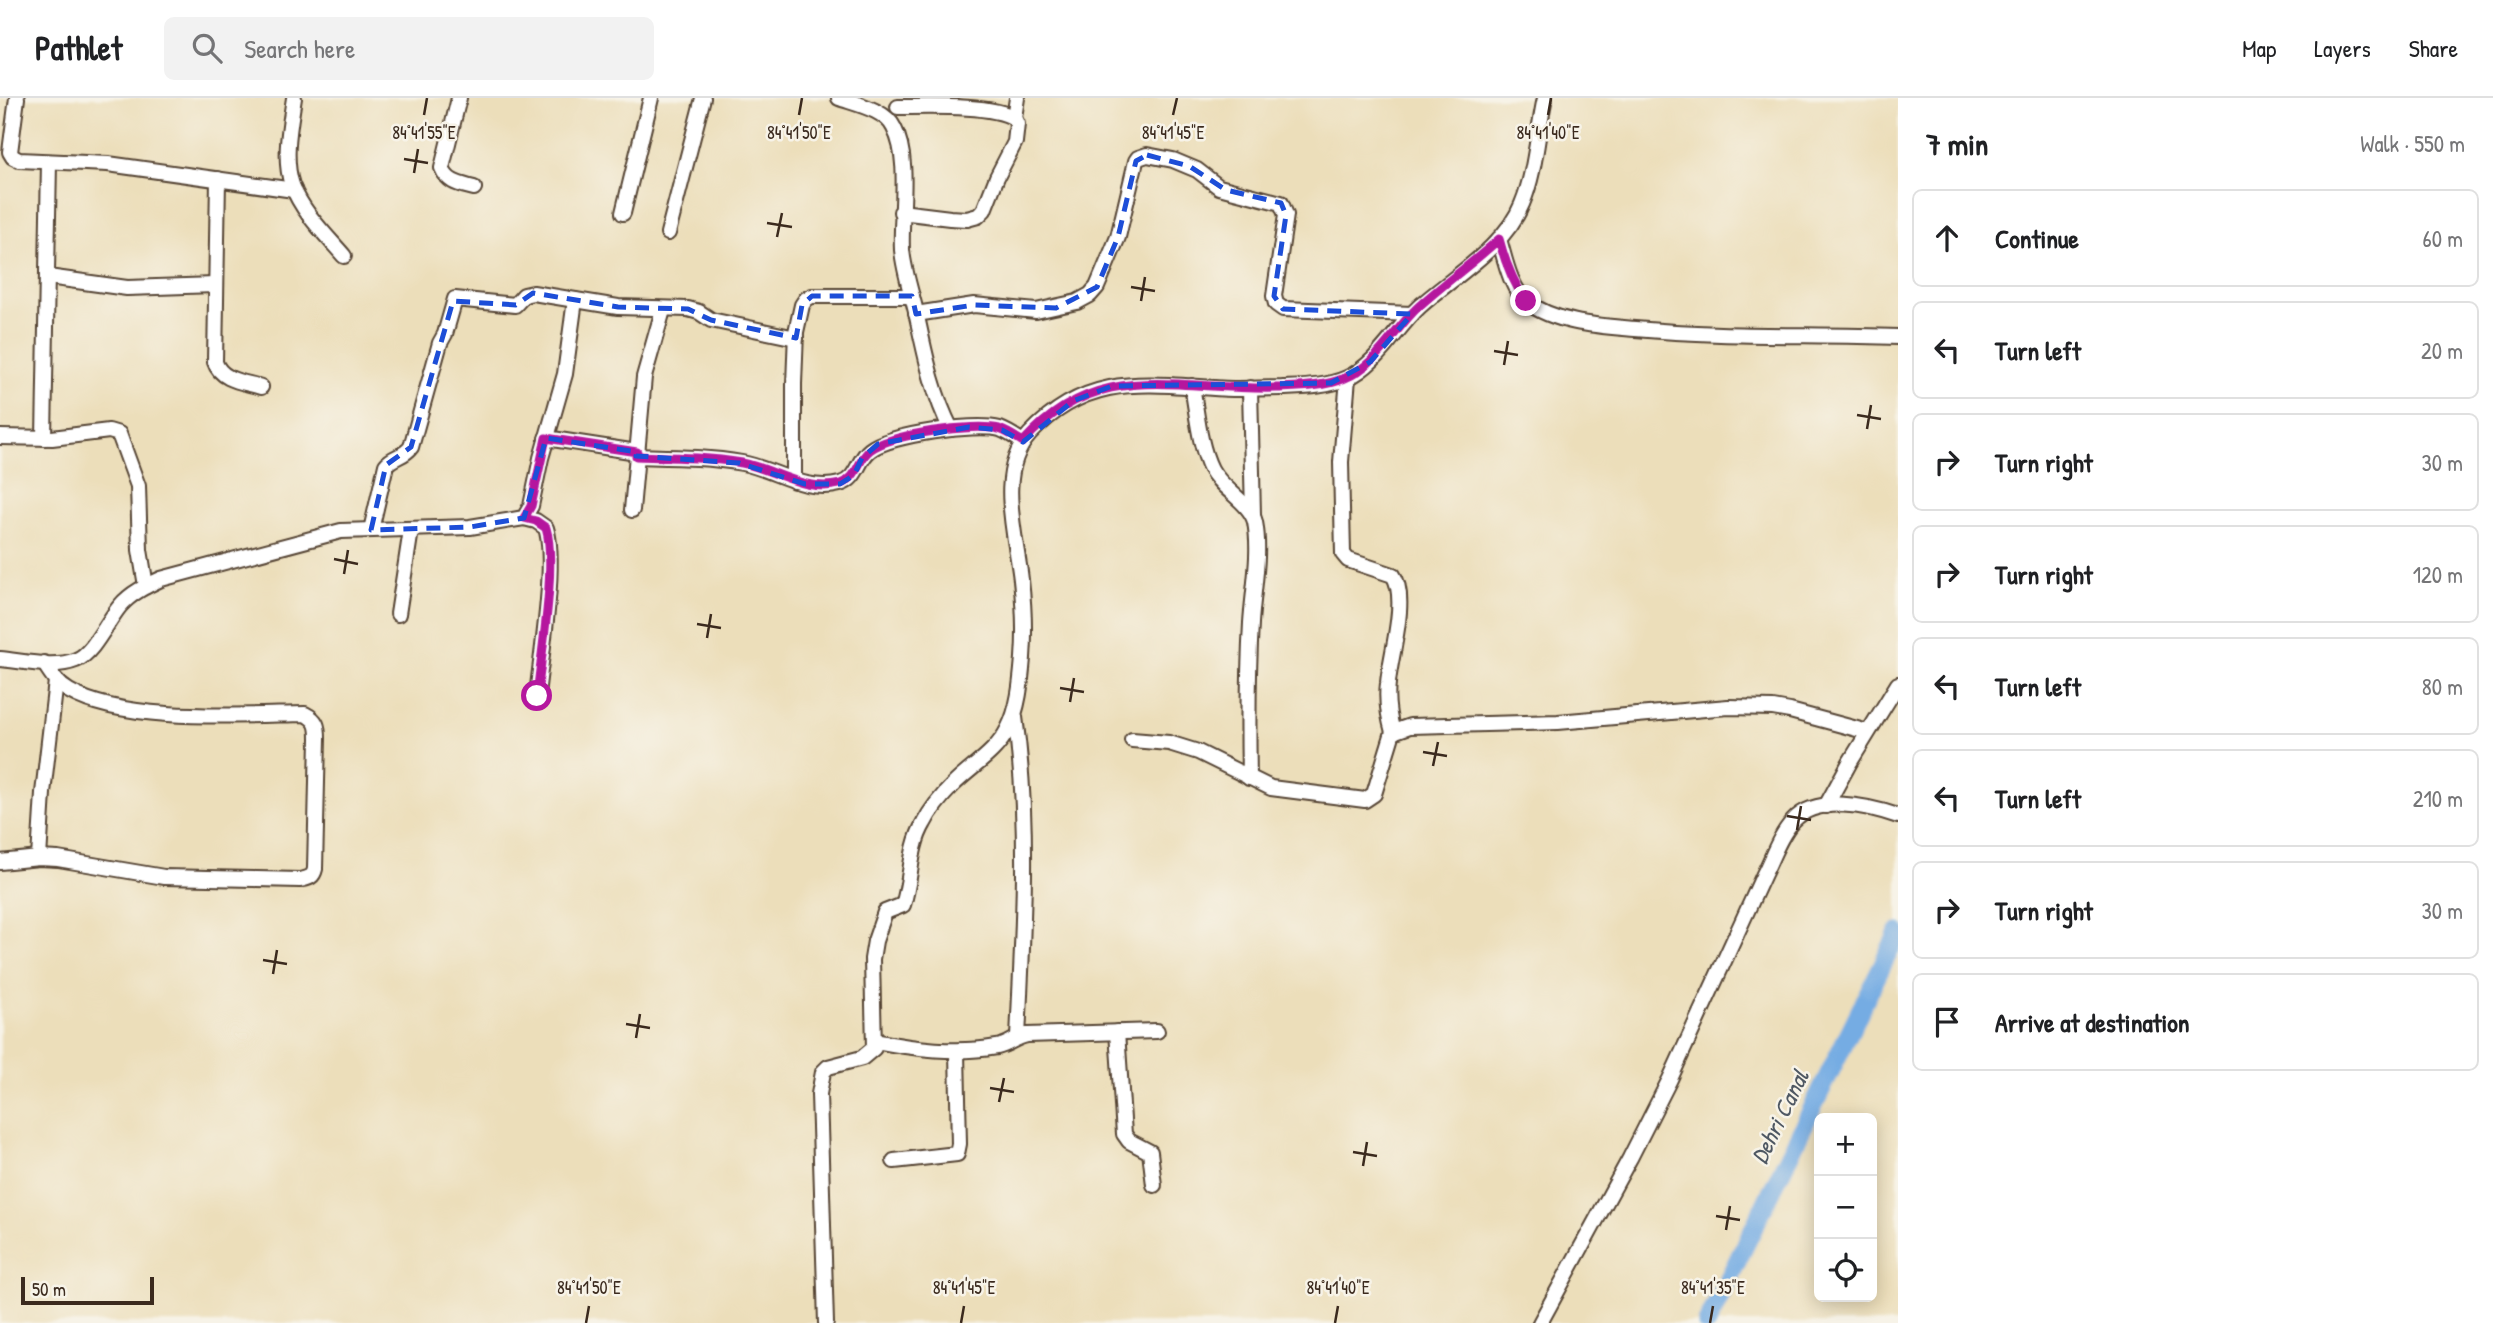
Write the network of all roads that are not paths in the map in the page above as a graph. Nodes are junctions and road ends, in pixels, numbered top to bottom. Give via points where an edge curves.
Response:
1 (17, 98) edge
2 (294, 98) edge
3 (459, 98) edge
4 (651, 98) edge
5 (703, 98) edge
6 (839, 98) edge
7 (1017, 98) edge
8 (1545, 98) edge
9 (898, 103) edge
10 (1014, 118) junction
11 (6, 128) edge
12 (895, 128) junction
13 (49, 162) junction
14 (218, 178) junction
15 (474, 188) dead end
16 (294, 190) junction
17 (901, 212) junction
18 (623, 213) dead end
19 (668, 233) dead end
20 (1499, 239) junction
21 (344, 256) dead end
22 (48, 277) junction
23 (215, 285) junction
24 (912, 296) junction
25 (575, 299) junction
26 (663, 310) junction
27 (916, 314) junction
28 (1412, 314) junction
29 (1898, 337) edge
30 (796, 338) junction
31 (1348, 378) junction
32 (1192, 386) junction
33 (261, 387) dead end
34 (1250, 388) junction
35 (951, 429) junction
36 (0, 437) edge
37 (44, 438) junction
38 (546, 438) junction
39 (1023, 442) junction
40 (636, 454) junction
41 (794, 481) junction
42 (632, 510) dead end
43 (1253, 515) junction
44 (524, 518) junction
45 (371, 530) junction
46 (411, 530) junction
47 (146, 586) junction
48 (398, 614) dead end
49 (0, 659) edge
50 (44, 663) junction
51 (55, 681) junction
52 (1898, 684) edge
53 (537, 696) dead end
54 (1014, 713) junction
55 (1393, 732) junction
56 (1868, 732) junction
57 (1132, 740) dead end
58 (1249, 778) junction
59 (1826, 806) junction
60 (1898, 816) edge
61 (39, 858) junction
62 (0, 862) edge
63 (1157, 1031) dead end
64 (1117, 1032) junction
65 (1018, 1037) junction
66 (875, 1041) junction
67 (957, 1052) junction
68 (894, 1161) dead end
69 (1154, 1185) dead end
70 (825, 1323) edge
71 (1540, 1323) edge

1 - 11 street
2 - 16 street via 289,157
3 - 15 street via 442,168 446,178
4 - 18 street
5 - 19 street
6 - 12 street via 881,115
7 - 10 street
8 - 20 street via 1528,188 1517,216
9 - 10 street via 999,112
9 - 12 street
10 - 17 street via 1015,142 978,216 958,219
11 - 13 street via 13,157
12 - 17 street via 902,163
13 - 14 street via 108,164
13 - 22 street
14 - 16 street
14 - 23 street
16 - 21 street
17 - 24 street via 902,254
20 - 28 street
20 - 29 street via 1506,266 1526,301 1576,321 1668,332
22 - 23 street via 108,287
22 - 37 street
23 - 33 street via 217,368 227,377
24 - 27 street
24 - 30 street via 812,296 802,305
25 - 26 street
25 - 38 street via 565,374
25 - 45 street via 529,293 515,305 453,300 411,447 386,465
26 - 30 street via 688,309 711,320
26 - 40 street via 644,377
27 - 28 street via 974,305 1036,311 1090,295 1118,236 1136,161 1147,155 1189,166 1226,190 1281,203 1286,215 1274,296 1283,309
27 - 35 street via 935,393
28 - 31 street via 1370,362
30 - 41 street
31 - 34 street via 1304,387
31 - 55 street via 1341,462 1343,554 1348,560 1393,575 1397,581 1399,605 1387,700
32 - 34 street
32 - 39 street via 1133,383 1093,392 1058,411
32 - 43 street via 1211,469
34 - 43 street
35 - 39 street via 989,427
35 - 41 street via 878,444 862,458 855,475 840,484
36 - 37 street
37 - 47 street via 109,431 122,437 138,486
38 - 40 street
38 - 44 street via 531,506
39 - 54 street via 1015,455 1010,486 1023,608 1023,659
40 - 41 street via 739,463
40 - 42 street
43 - 58 street via 1257,554 1249,652
44 - 46 street
44 - 53 street via 546,528 548,543
45 - 46 street
45 - 47 street via 325,534
46 - 48 street
47 - 50 street via 122,604 85,655
49 - 50 street
50 - 51 street
51 - 61 street
51 - 61 street via 83,698 145,711 305,714 314,718 318,727 315,869 309,878 300,880 188,878
52 - 56 street
54 - 65 street via 1023,790
54 - 66 street via 1000,742 932,809 915,841 903,905 884,912 872,959
55 - 56 street via 1421,725 1558,722 1753,707 1790,711
55 - 58 street via 1374,794 1365,800 1292,792
56 - 59 street
57 - 58 street via 1190,749
59 - 60 street via 1871,808
59 - 71 street via 1808,810 1794,820 1781,839 1665,1089
61 - 62 street
63 - 64 street
64 - 65 street
64 - 69 street via 1124,1134 1150,1152
65 - 67 street via 1007,1045
66 - 67 street
66 - 70 street via 862,1058 828,1067 821,1080
67 - 68 street via 957,1154

